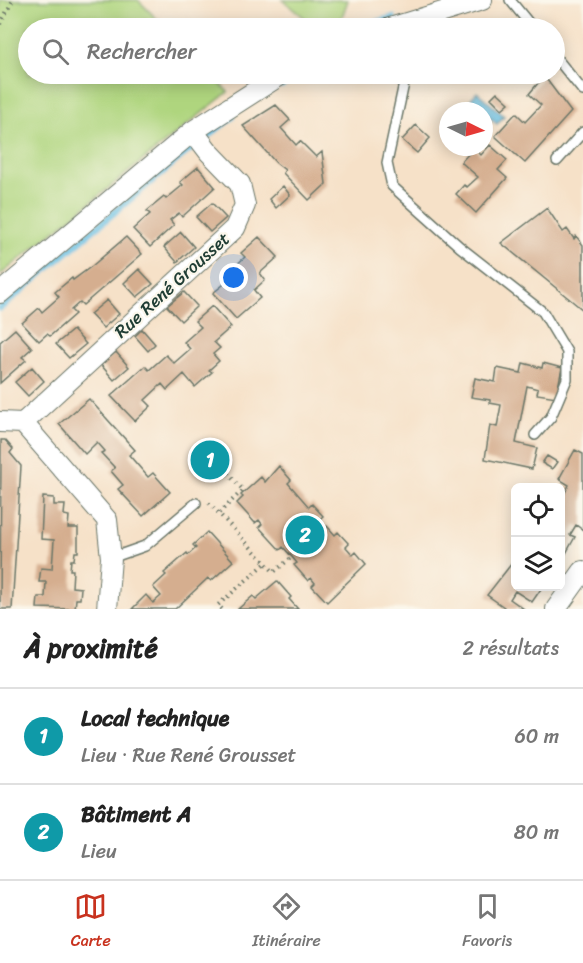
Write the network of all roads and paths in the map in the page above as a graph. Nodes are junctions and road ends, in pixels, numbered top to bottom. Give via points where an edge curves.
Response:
1 (13, 0) edge
2 (482, 0) edge
3 (510, 0) edge
4 (429, 18) edge
5 (525, 18) edge
6 (0, 24) edge
7 (565, 68) edge
8 (266, 84) edge
9 (404, 84) edge
10 (583, 91) edge
11 (193, 131) junction
12 (583, 132) edge
13 (557, 161) dead end
14 (0, 293) edge
15 (0, 422) edge
16 (23, 423) junction
17 (535, 435) dead end
18 (228, 474) dead end
19 (199, 499) joint
20 (219, 513) junction
21 (291, 557) dead end
22 (111, 558) junction
23 (266, 563) junction
24 (583, 571) edge
25 (107, 609) edge
26 (222, 609) edge
27 (556, 609) edge

1 - 6 path
2 - 4 street
3 - 5 lane
7 - 10 lane
8 - 11 street
9 - 17 lane via 387,164 392,186 460,247 543,312 567,352 567,379 551,417
11 - 14 street
11 - 16 street, Rue René Grousset via 240,184 245,205 235,228
12 - 13 lane
15 - 16 street
16 - 22 street via 107,520
18 - 20 path via 243,490
19 - 20 path
19 - 22 lane via 145,546
20 - 23 path
21 - 23 path via 274,572
22 - 25 street
23 - 26 path via 218,605
24 - 27 street

